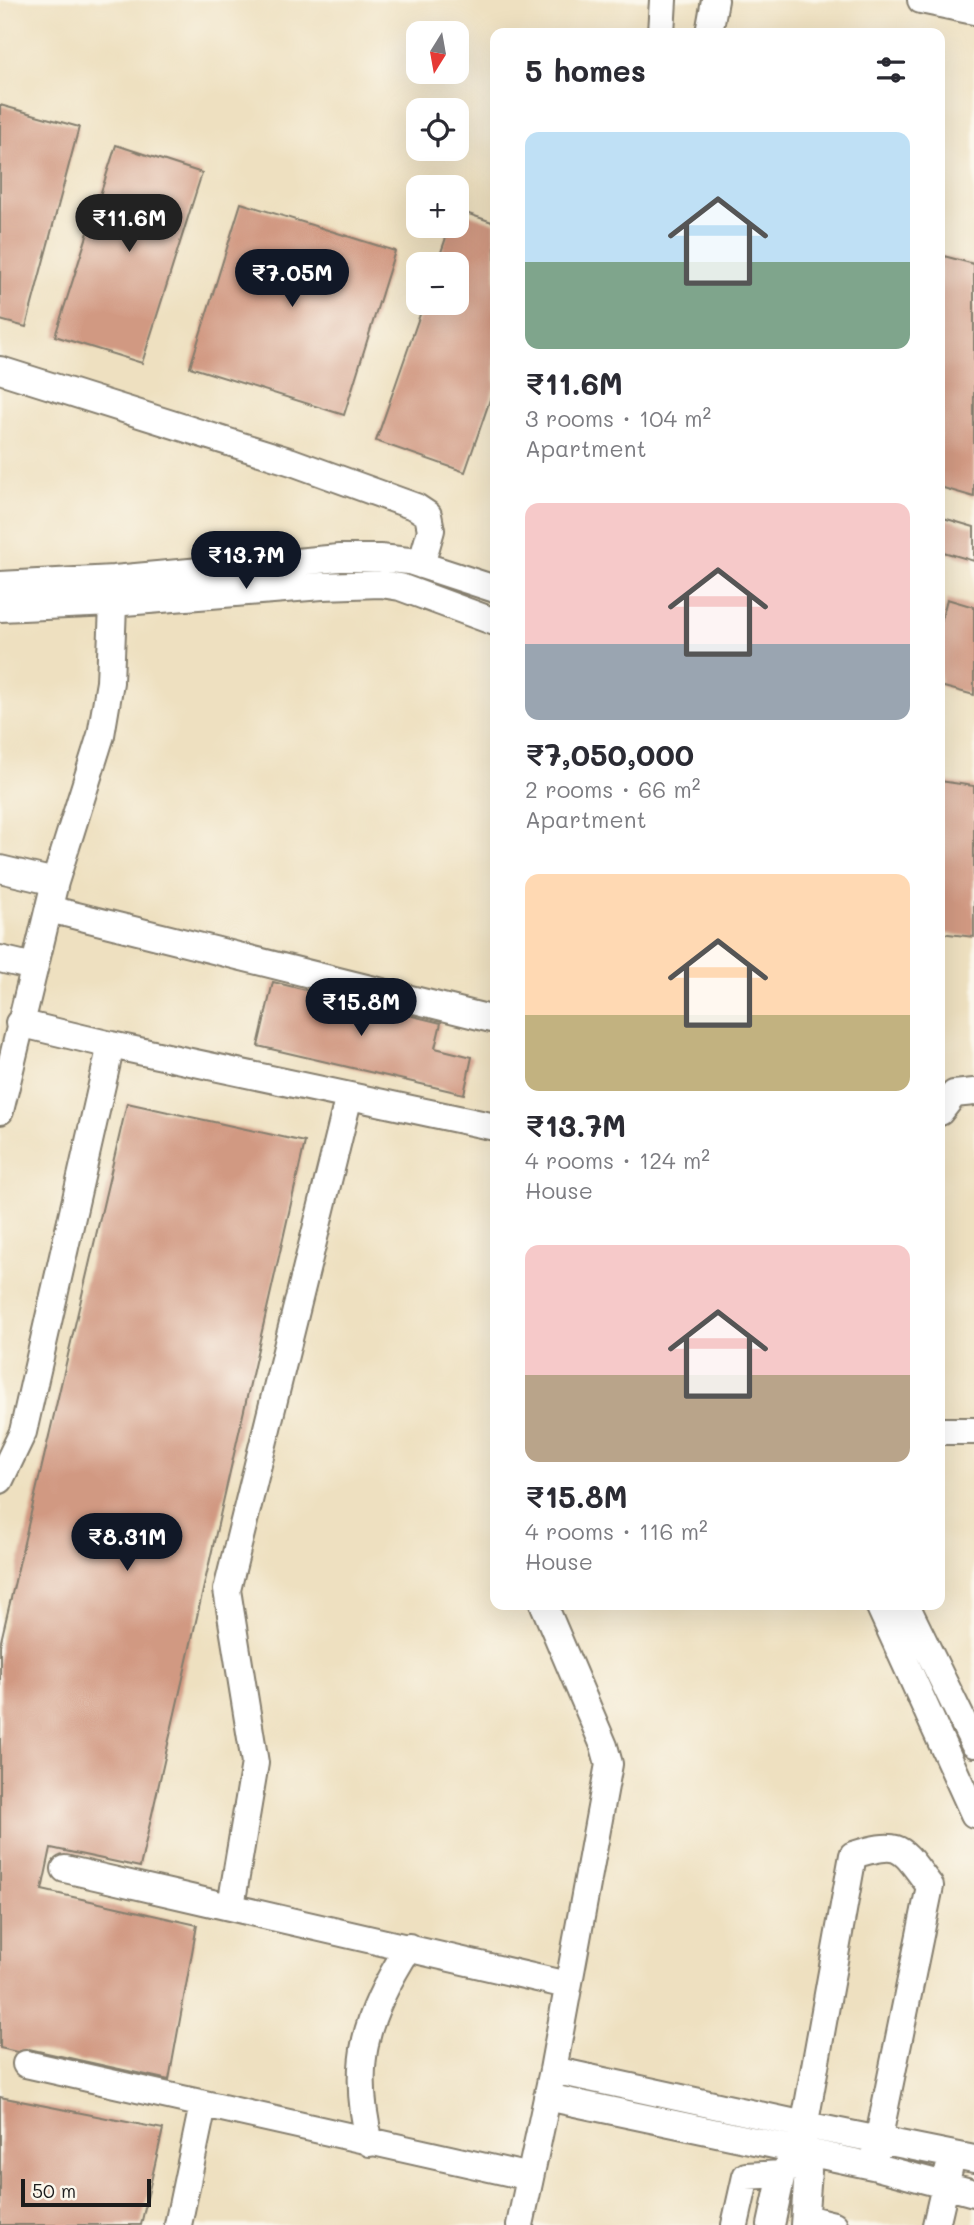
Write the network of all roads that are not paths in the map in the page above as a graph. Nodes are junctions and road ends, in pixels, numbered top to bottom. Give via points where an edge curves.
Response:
1 (663, 0) edge
2 (715, 0) edge
3 (921, 0) edge
4 (974, 11) edge
5 (661, 28) edge
6 (710, 28) edge
7 (0, 370) edge
8 (421, 565) junction
9 (0, 585) edge
10 (490, 587) edge
11 (113, 591) junction
12 (0, 608) edge
13 (490, 620) edge
14 (0, 869) edge
15 (55, 882) junction
16 (49, 909) junction
17 (0, 959) edge
18 (34, 967) junction
19 (490, 1019) edge
20 (19, 1023) junction
21 (111, 1045) junction
22 (974, 1092) edge
23 (349, 1096) junction
24 (945, 1106) edge
25 (0, 1111) edge
26 (490, 1126) edge
27 (945, 1430) edge
28 (974, 1431) edge
29 (0, 1480) edge
30 (546, 1610) edge
31 (881, 1610) edge
32 (908, 1610) edge
33 (972, 1737) edge
34 (943, 1744) junction
35 (974, 1814) edge
36 (65, 1869) dead end
37 (231, 1906) junction
38 (409, 1947) junction
39 (567, 1985) junction
40 (26, 2064) dead end
41 (553, 2070) junction
42 (547, 2097) junction
43 (203, 2105) junction
44 (802, 2138) junction
45 (370, 2143) junction
46 (876, 2153) junction
47 (963, 2157) edge
48 (782, 2174) junction
49 (530, 2177) junction
50 (945, 2185) junction
51 (974, 2193) edge
52 (805, 2221) edge
53 (178, 2225) edge
54 (520, 2225) edge
55 (735, 2225) edge
56 (771, 2225) edge
57 (834, 2225) edge
58 (936, 2225) edge

1 - 5 street
2 - 6 street
3 - 4 street
7 - 8 street via 416,507 428,515 430,530
8 - 10 street
8 - 11 street via 340,558
9 - 11 street
11 - 12 street
11 - 13 street via 381,584
11 - 15 street via 110,682 101,735
14 - 15 street
15 - 16 street
16 - 18 street
16 - 19 street
17 - 18 street
18 - 20 street
20 - 21 street
20 - 25 street
21 - 23 street
21 - 29 street via 23,1432
22 - 24 street via 954,1094
23 - 26 street
23 - 37 street via 228,1590 255,1763
27 - 28 street
30 - 39 street via 608,1764
31 - 34 street
32 - 33 street
33 - 34 street
34 - 35 street
36 - 37 street
37 - 38 street
38 - 39 street
38 - 45 street via 370,2018 363,2052 360,2081
39 - 41 street
40 - 43 street
41 - 42 street
41 - 44 street
42 - 44 street
42 - 49 street
43 - 45 street
43 - 53 street
44 - 46 street
44 - 46 street via 853,1855 883,1846 903,1852 930,1886
44 - 48 street
44 - 52 street via 808,2171
45 - 49 street
46 - 47 street
46 - 50 street
47 - 50 street
48 - 55 street via 746,2176
48 - 56 street
49 - 54 street
50 - 51 street
50 - 58 street
52 - 57 street

